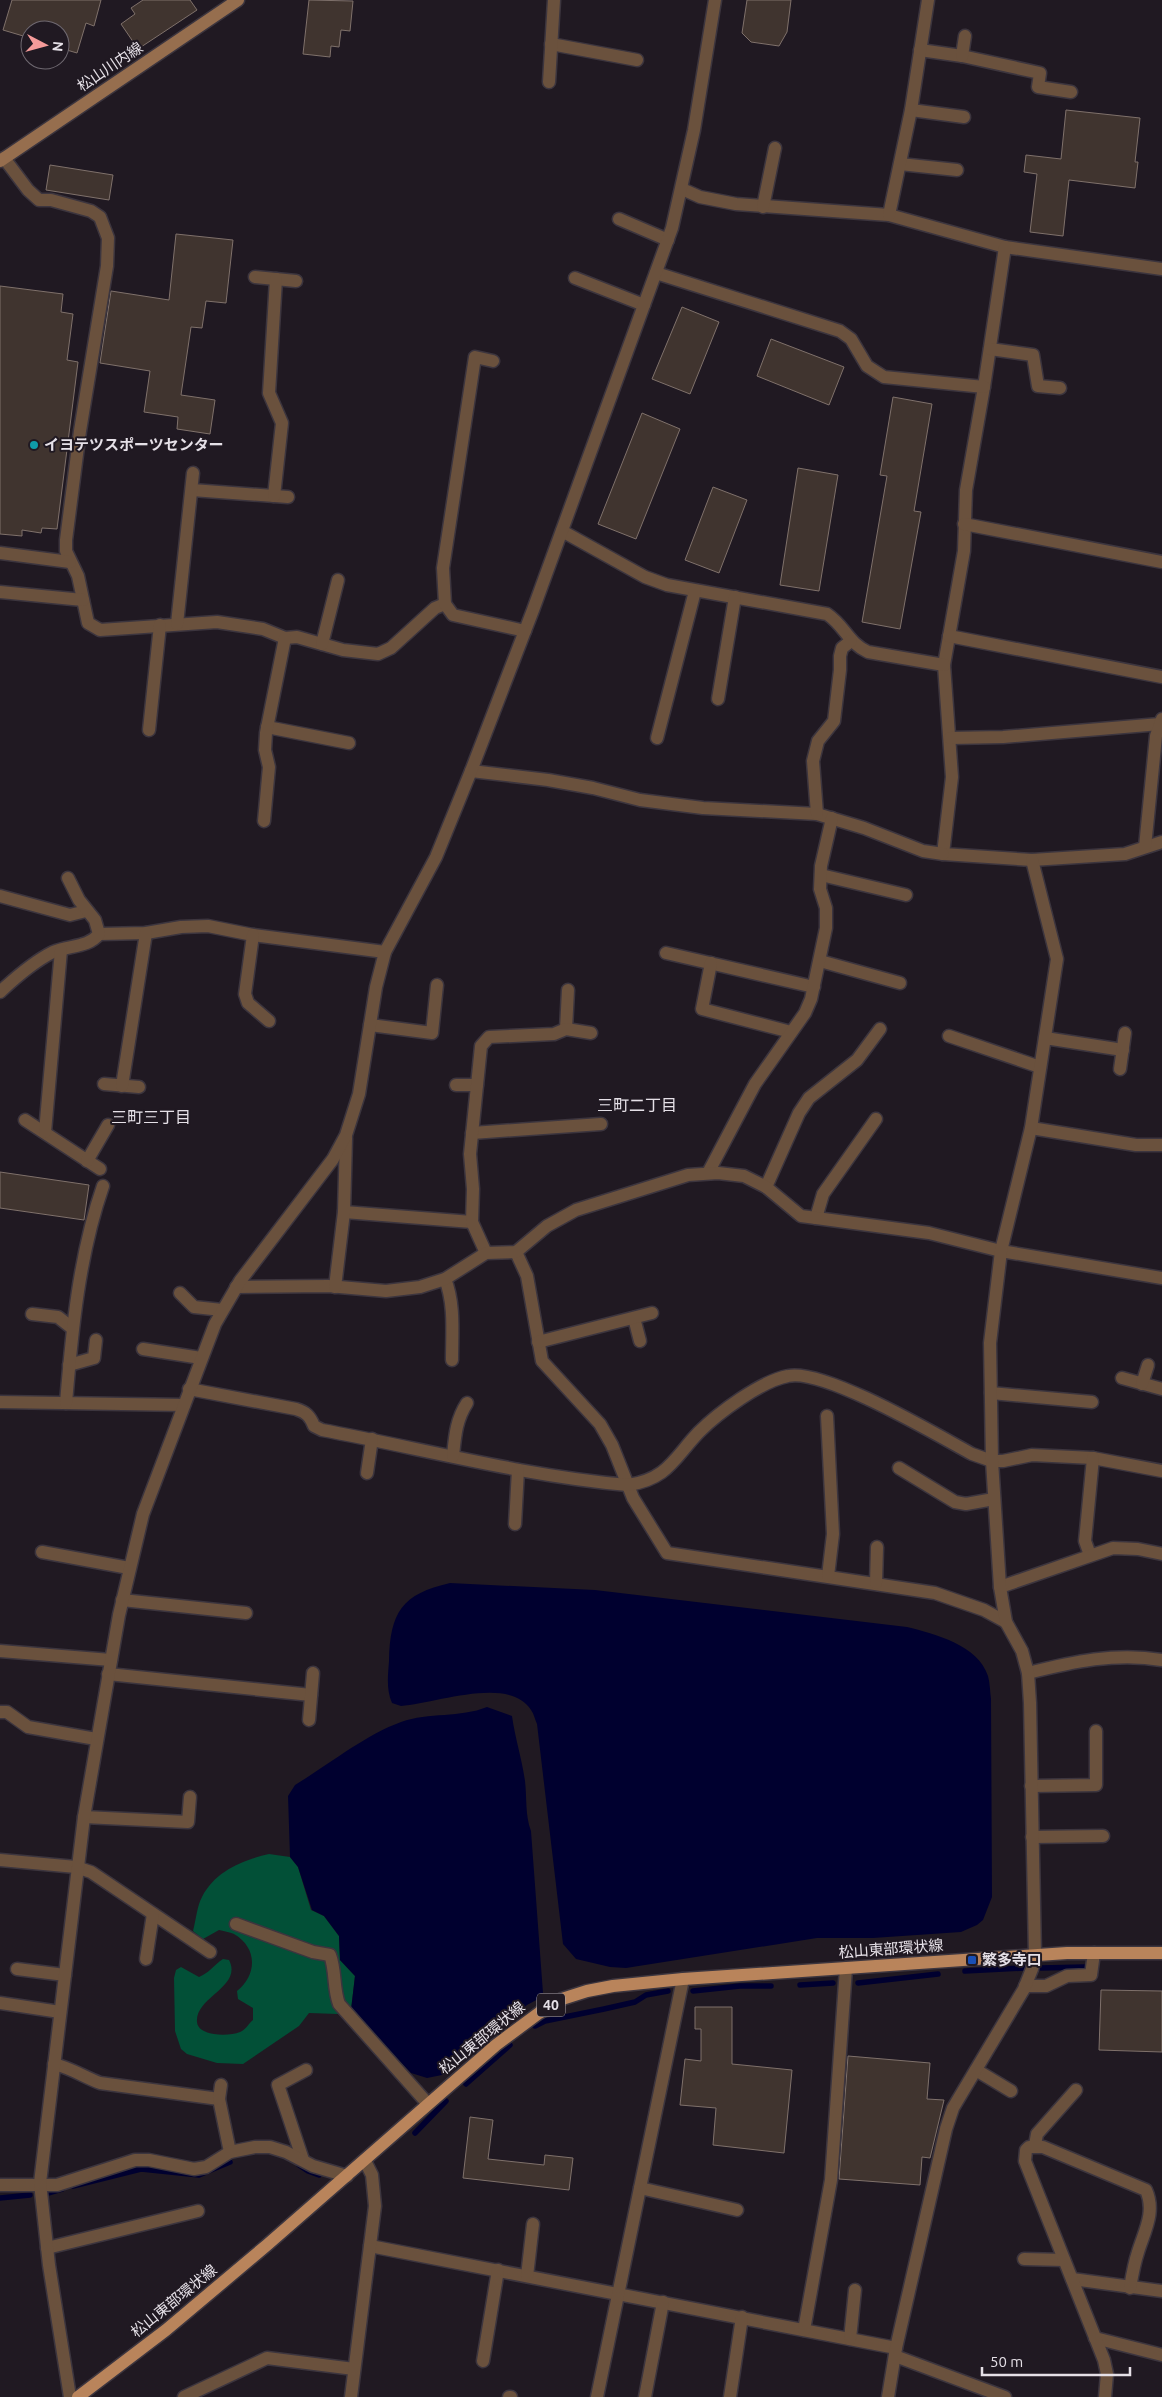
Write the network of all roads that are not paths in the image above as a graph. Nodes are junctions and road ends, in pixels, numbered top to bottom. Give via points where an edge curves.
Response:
1 (238, 0) edge
2 (554, 0) edge
3 (715, 0) edge
4 (928, 0) edge
5 (965, 36) dead end
6 (551, 44) junction
7 (920, 50) junction
8 (962, 56) junction
9 (637, 60) dead end
10 (549, 82) dead end
11 (1071, 92) dead end
12 (911, 110) junction
13 (964, 117) dead end
14 (775, 148) dead end
15 (2, 160) edge
16 (900, 164) junction
17 (957, 170) dead end
18 (682, 189) junction
19 (764, 207) junction
20 (890, 215) junction
21 (619, 219) dead end
22 (668, 240) junction
23 (1005, 246) junction
24 (1162, 269) edge
25 (656, 273) junction
26 (255, 277) dead end
27 (575, 278) dead end
28 (276, 279) junction
29 (296, 281) dead end
30 (644, 305) junction
31 (990, 349) junction
32 (493, 361) dead end
33 (984, 388) junction
34 (1060, 388) dead end
35 (193, 473) dead end
36 (192, 490) junction
37 (274, 496) junction
38 (288, 497) dead end
39 (964, 524) junction
40 (562, 531) junction
41 (0, 553) edge
42 (70, 562) junction
43 (1162, 562) edge
44 (338, 580) dead end
45 (695, 591) junction
46 (0, 592) edge
47 (735, 597) junction
48 (83, 600) junction
49 (445, 604) junction
50 (177, 624) junction
51 (160, 625) junction
52 (525, 631) junction
53 (949, 636) junction
54 (284, 638) junction
55 (851, 641) junction
56 (322, 644) junction
57 (944, 665) junction
58 (1162, 677) edge
59 (718, 699) dead end
60 (1161, 722) edge
61 (267, 727) junction
62 (149, 730) dead end
63 (657, 738) dead end
64 (950, 738) junction
65 (349, 743) dead end
66 (471, 771) junction
67 (817, 814) junction
68 (832, 818) junction
69 (264, 821) dead end
70 (1162, 842) edge
71 (1145, 847) junction
72 (943, 854) junction
73 (1032, 860) junction
74 (821, 875) junction
75 (68, 878) dead end
76 (906, 895) dead end
77 (0, 896) edge
78 (86, 911) junction
79 (146, 933) junction
80 (99, 934) junction
81 (253, 935) junction
82 (60, 950) junction
83 (385, 952) junction
84 (666, 953) dead end
85 (820, 961) junction
86 (711, 963) junction
87 (900, 983) dead end
88 (437, 985) dead end
89 (814, 987) junction
90 (568, 990) dead end
91 (0, 992) edge
92 (269, 1021) dead end
93 (370, 1025) junction
94 (566, 1028) junction
95 (880, 1029) dead end
96 (591, 1032) dead end
97 (791, 1032) junction
98 (1125, 1033) dead end
99 (949, 1036) dead end
100 (1045, 1038) junction
101 (1123, 1050) junction
102 (1040, 1067) junction
103 (1120, 1069) dead end
104 (104, 1084) dead end
105 (456, 1085) dead end
106 (122, 1086) junction
107 (477, 1086) junction
108 (139, 1087) dead end
109 (25, 1120) dead end
110 (876, 1120) dead end
111 (601, 1124) dead end
112 (108, 1125) dead end
113 (1031, 1128) junction
114 (45, 1132) junction
115 (472, 1133) junction
116 (346, 1135) junction
117 (1162, 1146) edge
118 (87, 1161) junction
119 (100, 1169) dead end
120 (708, 1173) junction
121 (103, 1186) dead end
122 (766, 1187) junction
123 (344, 1212) junction
124 (816, 1218) junction
125 (472, 1222) junction
126 (1001, 1251) junction
127 (516, 1252) junction
128 (486, 1253) junction
129 (1162, 1278) edge
130 (445, 1279) junction
131 (236, 1287) junction
132 (335, 1288) junction
133 (180, 1293) dead end
134 (222, 1310) junction
135 (652, 1313) dead end
136 (32, 1314) dead end
137 (634, 1318) junction
138 (72, 1328) junction
139 (96, 1340) dead end
140 (640, 1341) dead end
141 (538, 1342) junction
142 (143, 1350) dead end
143 (201, 1358) junction
144 (452, 1360) dead end
145 (69, 1365) junction
146 (1148, 1365) dead end
147 (1122, 1378) dead end
148 (1142, 1384) junction
149 (190, 1389) junction
150 (1162, 1389) edge
151 (991, 1393) junction
152 (0, 1402) edge
153 (1092, 1402) dead end
154 (66, 1403) junction
155 (467, 1403) dead end
156 (184, 1405) junction
157 (827, 1416) dead end
158 (372, 1439) junction
159 (453, 1456) junction
160 (1093, 1458) junction
161 (992, 1461) junction
162 (899, 1468) dead end
163 (518, 1470) junction
164 (1162, 1472) edge
165 (367, 1473) dead end
166 (628, 1485) junction
167 (994, 1499) junction
168 (515, 1524) dead end
169 (877, 1546) dead end
170 (42, 1552) dead end
171 (1162, 1554) edge
172 (1090, 1555) junction
173 (129, 1568) junction
174 (828, 1576) junction
175 (876, 1584) junction
176 (1000, 1587) junction
177 (122, 1600) junction
178 (246, 1613) dead end
179 (1006, 1622) junction
180 (0, 1651) edge
181 (111, 1660) junction
182 (1162, 1660) edge
183 (313, 1673) dead end
184 (1028, 1673) junction
185 (108, 1674) junction
186 (311, 1696) junction
187 (0, 1712) edge
188 (310, 1720) dead end
189 (1096, 1731) dead end
190 (96, 1739) junction
191 (1031, 1786) junction
192 (190, 1797) dead end
193 (84, 1817) junction
194 (1103, 1836) dead end
195 (1032, 1837) junction
196 (0, 1860) edge
197 (76, 1867) junction
198 (153, 1914) junction
199 (236, 1924) dead end
200 (210, 1952) dead end
201 (1094, 1953) junction
202 (1162, 1953) edge
203 (1035, 1955) junction
204 (146, 1959) dead end
205 (846, 1968) junction
206 (17, 1969) dead end
207 (64, 1975) junction
208 (683, 1979) junction
209 (1025, 1986) junction
210 (0, 2003) edge
211 (60, 2012) junction
212 (54, 2064) junction
213 (306, 2070) dead end
214 (976, 2070) junction
215 (221, 2085) dead end
216 (1076, 2090) dead end
217 (1011, 2091) dead end
218 (219, 2100) junction
219 (428, 2104) junction
220 (1035, 2145) junction
221 (230, 2152) junction
222 (303, 2160) junction
223 (365, 2161) junction
224 (347, 2176) junction
225 (40, 2183) junction
226 (0, 2185) edge
227 (640, 2188) junction
228 (737, 2210) dead end
229 (198, 2211) dead end
230 (533, 2224) dead end
231 (370, 2246) junction
232 (47, 2248) junction
233 (1024, 2259) dead end
234 (1064, 2260) junction
235 (498, 2270) junction
236 (527, 2276) junction
237 (1072, 2279) junction
238 (1130, 2288) junction
239 (855, 2290) dead end
240 (1162, 2291) edge
241 (619, 2293) junction
242 (663, 2302) junction
243 (742, 2317) junction
244 (804, 2330) junction
245 (850, 2338) junction
246 (1095, 2338) junction
247 (896, 2352) junction
248 (1162, 2355) edge
249 (483, 2361) dead end
250 (354, 2369) junction
251 (70, 2397) edge
252 (78, 2397) edge
253 (184, 2397) edge
254 (351, 2397) edge
255 (597, 2397) edge
256 (645, 2397) edge
257 (730, 2397) edge
258 (888, 2397) edge
259 (1005, 2397) edge
260 (1105, 2397) edge

1 - 15 main road, 松山川内線
2 - 6 street
3 - 18 street
4 - 7 street
5 - 8 street
6 - 9 street
6 - 10 street
7 - 8 street
7 - 12 street
8 - 11 street via 1040,73 1038,87
12 - 13 street
12 - 16 street
14 - 19 street
15 - 42 street via 39,200 91,211 100,218 108,238 107,266 66,540
16 - 17 street
16 - 20 street
18 - 19 street via 700,197
18 - 22 street
19 - 20 street
20 - 23 street
21 - 22 street
22 - 25 street
23 - 24 street
23 - 31 street
25 - 30 street
25 - 33 street via 840,331 851,339 867,366 884,377
26 - 28 street
27 - 30 street
28 - 29 street
28 - 37 street via 268,393 282,423
30 - 40 street
31 - 33 street
31 - 34 street via 1033,355 1038,386
32 - 49 street via 475,357 443,568
33 - 39 street via 966,490
35 - 36 street
36 - 37 street
36 - 50 street
37 - 38 street
39 - 43 street
39 - 53 street via 964,551
40 - 45 street via 646,577
40 - 52 street
41 - 42 street
42 - 48 street via 78,576
44 - 56 street
45 - 47 street
45 - 63 street
46 - 48 street
47 - 55 street via 827,614 837,620
47 - 59 street
48 - 51 street via 88,623 100,630
49 - 52 street via 453,615
49 - 56 street via 435,608 391,648 378,654
50 - 51 street
50 - 54 street via 217,622 242,625
51 - 62 street
52 - 66 street
53 - 57 street
53 - 58 street
54 - 56 street via 297,637
54 - 61 street
55 - 57 street via 868,652
55 - 67 street via 842,648 840,656 834,721 818,741 813,761
57 - 64 street
60 - 64 street via 1003,738
60 - 71 street via 1156,736
61 - 65 street
61 - 69 street via 265,750 269,767
64 - 72 street via 952,776
66 - 67 street via 548,780 640,800 694,807
66 - 83 street via 436,857
67 - 68 street
68 - 72 street via 923,851
68 - 74 street
70 - 71 street
71 - 73 street via 1125,854
72 - 73 street
73 - 100 street via 1057,959
74 - 76 street
74 - 85 street via 826,928
75 - 78 street
77 - 78 street via 70,915
78 - 80 street via 95,920
79 - 80 street
79 - 81 street via 196,926
79 - 106 street
80 - 82 street via 86,944
81 - 83 street
81 - 92 street via 246,994 248,1003
82 - 91 street via 33,963
82 - 114 street
83 - 93 street
84 - 86 street
85 - 87 street
85 - 89 street
86 - 89 street
86 - 97 street via 702,1009
88 - 93 street via 432,1033
89 - 97 street via 805,1013
90 - 94 street
93 - 116 street via 360,1094
94 - 96 street
94 - 107 street via 554,1034 489,1036 481,1046
95 - 122 street via 856,1060 809,1098
97 - 120 street via 755,1084
98 - 101 street
99 - 102 street
100 - 101 street
100 - 102 street
101 - 103 street
102 - 113 street
104 - 106 street
105 - 107 street
106 - 108 street
107 - 115 street
109 - 114 street
110 - 124 street via 823,1194
111 - 115 street
112 - 118 street
113 - 117 street via 1136,1145
113 - 126 street
114 - 118 street
115 - 125 street
116 - 123 street
116 - 131 street via 333,1159
118 - 119 street
120 - 122 street via 744,1176
120 - 127 street via 688,1175 576,1210 547,1226
121 - 138 street via 94,1212
122 - 124 street via 801,1216
123 - 125 street
123 - 132 street
124 - 126 street via 929,1233
125 - 128 street
126 - 129 street
126 - 151 street via 990,1344
127 - 128 street
127 - 141 street via 527,1276
128 - 130 street
130 - 132 street via 386,1291
130 - 144 street via 450,1291
131 - 132 street
131 - 134 street
133 - 134 street via 194,1307
134 - 143 street
135 - 137 street
136 - 138 street via 58,1317
137 - 140 street
137 - 141 street
138 - 145 street
139 - 145 street via 94,1358
141 - 166 street via 542,1361 600,1424
142 - 143 street
143 - 149 street
145 - 154 street
146 - 148 street
147 - 148 street
148 - 150 street
149 - 156 street
149 - 158 street via 304,1411 314,1426 322,1430
151 - 153 street
151 - 161 street
152 - 154 street
154 - 156 street
155 - 159 street via 459,1415
156 - 173 street via 143,1514
157 - 174 street via 833,1534
158 - 159 street
158 - 165 street
159 - 163 street
160 - 161 street via 1032,1455
160 - 164 street
160 - 172 street via 1085,1542
161 - 166 street via 972,1454 838,1385 817,1378 789,1375 714,1417 664,1471
161 - 167 street
162 - 167 street via 955,1502 966,1504
163 - 166 street
163 - 168 street
166 - 174 street via 667,1553
167 - 176 street
169 - 175 street
170 - 173 street
171 - 172 street via 1113,1548
172 - 176 street
173 - 177 street
174 - 175 street
175 - 179 street via 935,1593 984,1610
176 - 179 street
177 - 178 street
177 - 181 street
179 - 184 street via 1022,1651
180 - 181 street
181 - 185 street
182 - 184 street via 1112,1657
183 - 186 street
184 - 191 street
185 - 186 street
185 - 190 street
186 - 188 street
187 - 190 street via 7,1712 28,1727
189 - 191 street via 1096,1785
190 - 193 street
191 - 195 street
192 - 193 street via 188,1822
193 - 197 street
194 - 195 street
195 - 203 street
196 - 197 street
197 - 198 street via 91,1872
197 - 207 street
198 - 200 street
198 - 204 street
199 - 219 street via 330,1955 339,2004
201 - 202 main road, 松山東部環状線 / 40
201 - 203 main road, 松山東部環状線 / 40
201 - 209 street via 1090,1975 1067,1976 1046,1986
203 - 205 main road, 松山東部環状線 / 40
203 - 209 street
205 - 208 main road, 松山東部環状線 / 40
205 - 244 street via 832,2180
206 - 207 street
207 - 211 street
208 - 219 main road, 松山東部環状線 / 40 via 613,1986 562,1999 496,2045
208 - 227 street
209 - 214 street
210 - 211 street
211 - 212 street
212 - 218 street via 68,2067 100,2083
212 - 225 street
213 - 222 street via 278,2086
214 - 217 street
214 - 247 street via 953,2108 939,2150
215 - 218 street
216 - 220 street via 1037,2134
218 - 221 street
219 - 223 main road, 松山東部環状線 / 40
220 - 234 street via 1026,2150 1025,2161
220 - 238 street via 1146,2190 1150,2198 1150,2212
221 - 222 street via 270,2147
221 - 225 street via 206,2167 194,2169 135,2160 57,2184
222 - 224 street
223 - 224 main road, 松山東部環状線 / 40
223 - 231 street via 375,2189
224 - 252 main road, 松山東部環状線 / 40 via 166,2330
225 - 226 street
225 - 232 street
227 - 228 street
227 - 241 street
229 - 232 street
230 - 236 street
231 - 235 street
231 - 250 street
232 - 251 street
233 - 234 street
234 - 237 street
235 - 236 street
235 - 249 street
236 - 241 street
237 - 238 street
237 - 246 street
238 - 240 street
239 - 245 street
241 - 242 street
241 - 255 street
242 - 243 street
242 - 256 street
243 - 244 street
243 - 257 street
244 - 245 street
245 - 247 street
246 - 248 street
246 - 260 street via 1107,2374
247 - 258 street
247 - 259 street
250 - 253 street via 267,2358
250 - 254 street

